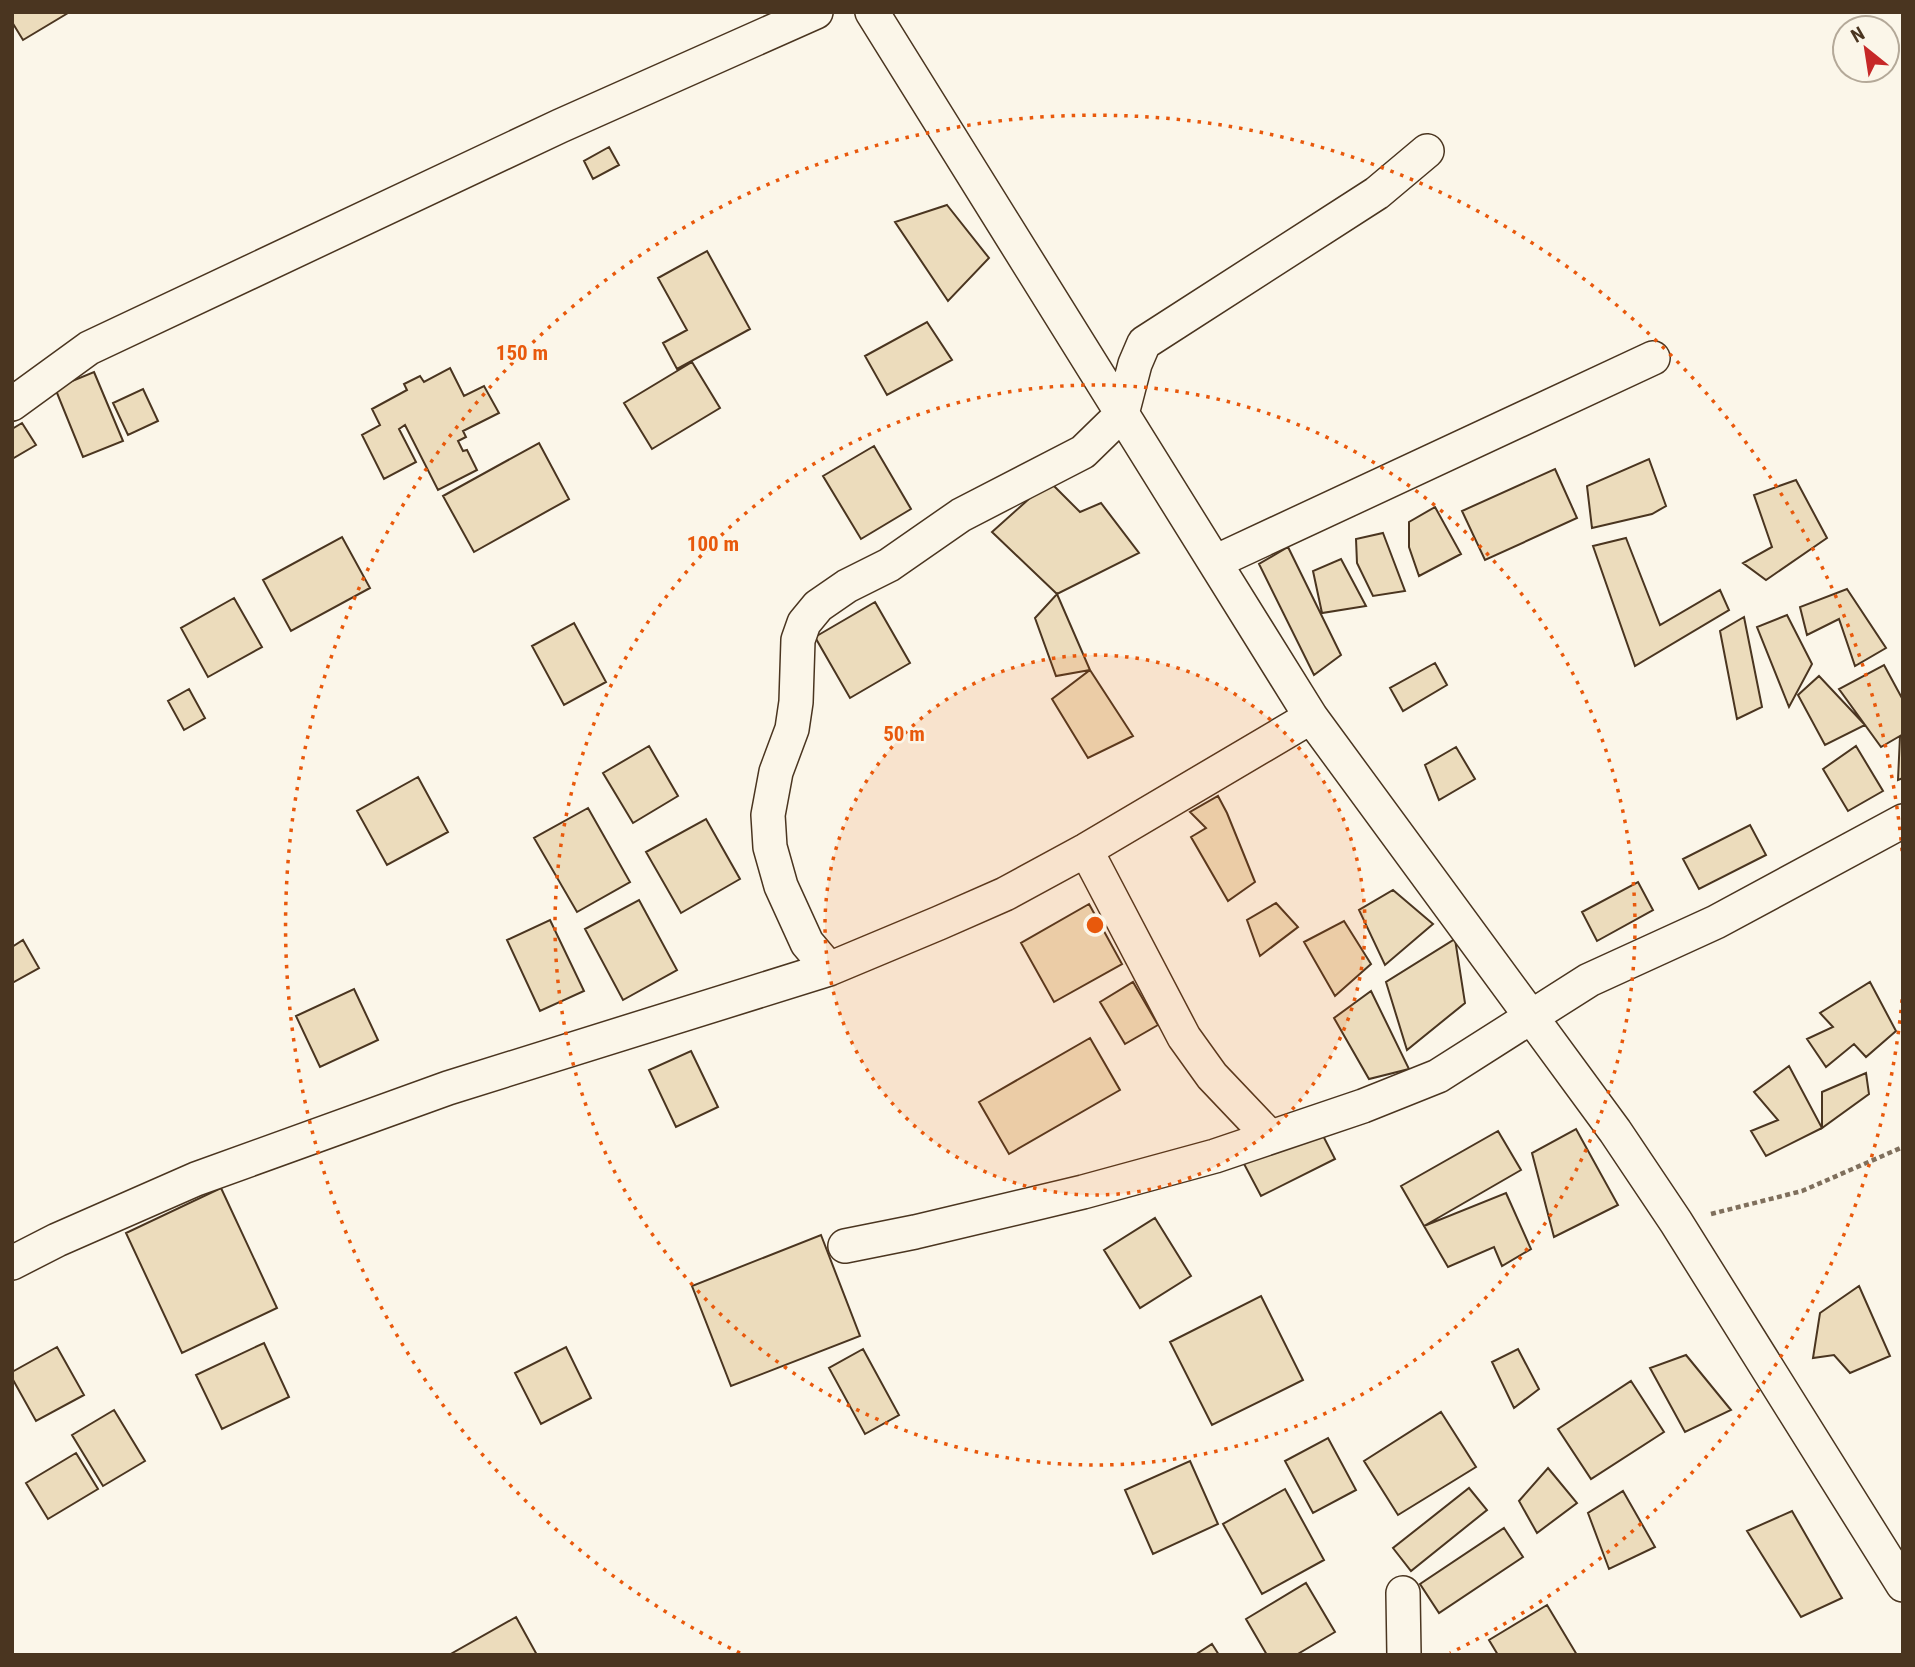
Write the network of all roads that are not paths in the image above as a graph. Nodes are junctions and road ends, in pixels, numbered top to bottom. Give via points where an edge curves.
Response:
1 (816, 12) edge
2 (872, 12) edge
3 (1427, 150) dead end
4 (1654, 358) dead end
5 (12, 404) edge
6 (1122, 414) junction
7 (1215, 562) junction
8 (1311, 717) junction
9 (1903, 821) edge
10 (1086, 850) junction
11 (829, 969) junction
12 (1530, 1016) junction
13 (1270, 1138) junction
14 (845, 1246) dead end
15 (12, 1263) edge
16 (1903, 1585) edge
17 (1403, 1593) dead end
18 (1404, 1655) edge

1 - 5 street via 560,125 89,348
2 - 6 street
3 - 6 street via 1377,193 1144,343
4 - 7 street
6 - 7 street
6 - 11 street via 1083,452 961,515 889,565 847,586 818,606 804,623 792,729 776,772 768,815 770,847 781,886 807,943
7 - 8 street
8 - 10 street
8 - 12 street
9 - 12 street via 1716,922 1589,980
10 - 11 street via 1005,894
10 - 13 street via 1184,1037 1212,1076
11 - 15 street via 448,1088 196,1179
12 - 13 street via 1438,1076
12 - 16 street via 1676,1222
13 - 14 street via 1083,1192
17 - 18 street

